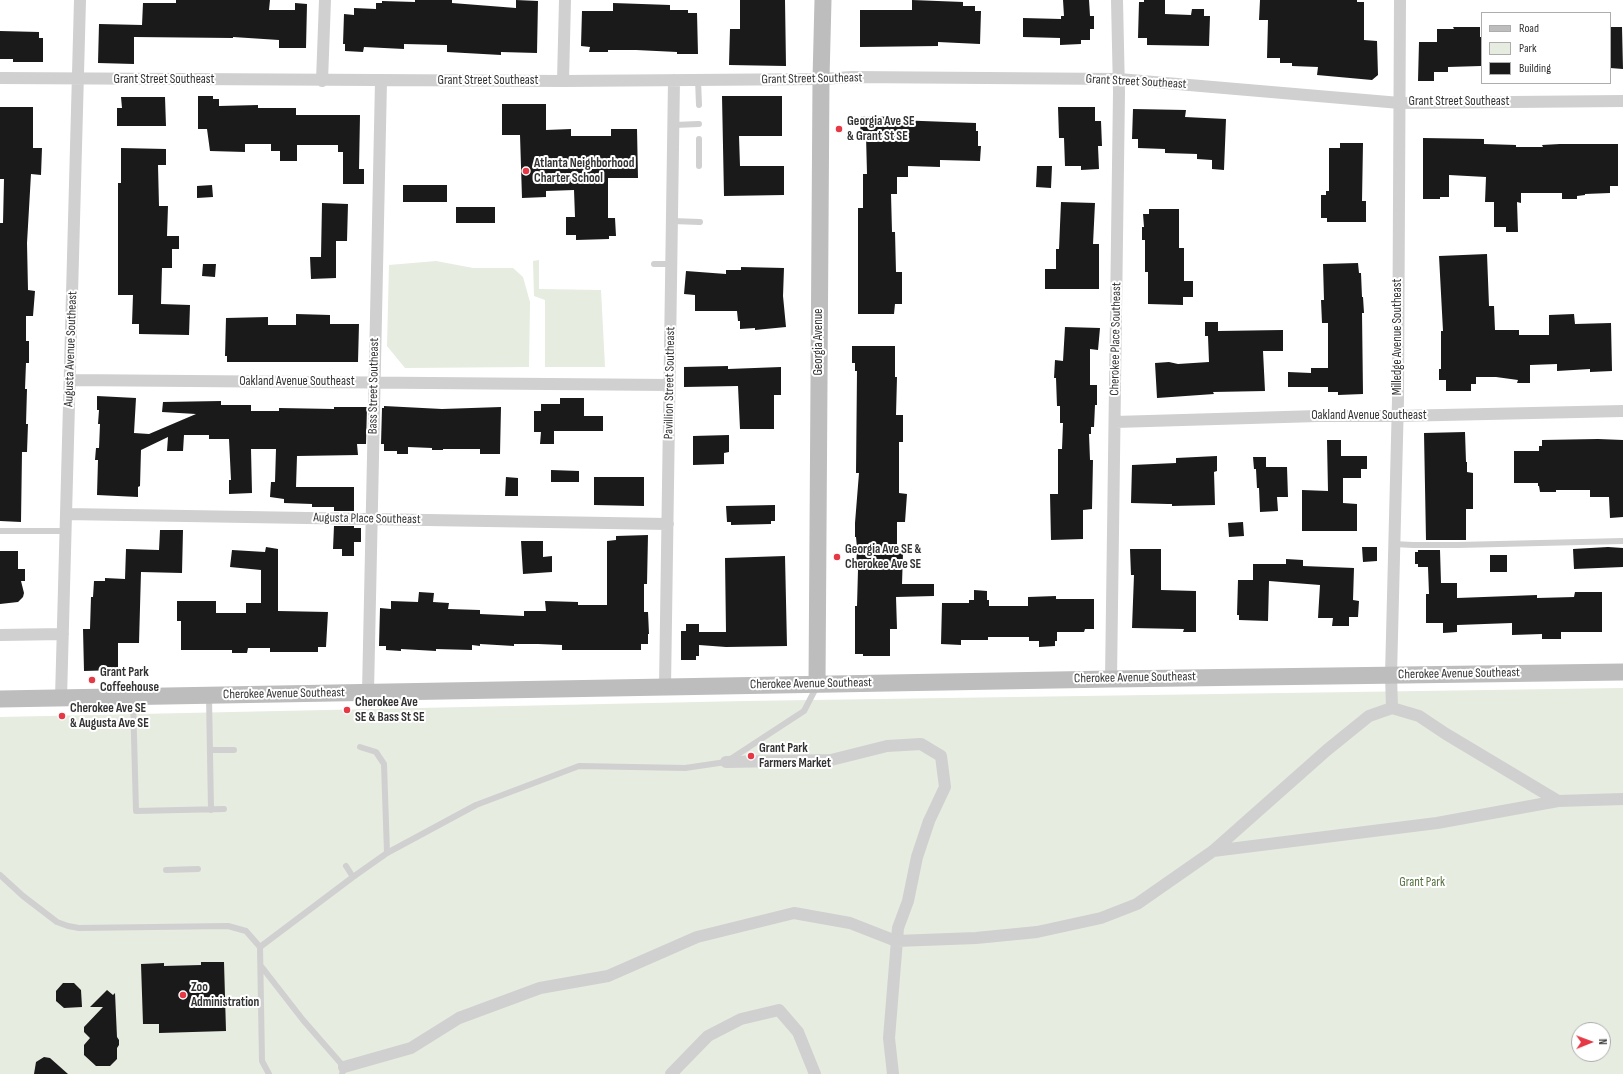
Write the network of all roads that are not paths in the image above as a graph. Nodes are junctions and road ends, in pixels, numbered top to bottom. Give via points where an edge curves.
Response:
1 (80, 0) edge
2 (325, 0) edge
3 (565, 0) edge
4 (823, 0) edge
5 (1117, 0) edge
6 (1400, 0) edge
7 (0, 78) edge
8 (78, 79) junction
9 (1119, 79) junction
10 (674, 80) junction
11 (698, 80) junction
12 (821, 80) junction
13 (322, 81) junction
14 (381, 81) junction
15 (563, 81) junction
16 (1623, 102) edge
17 (1400, 103) junction
18 (699, 105) dead end
19 (699, 124) dead end
20 (674, 125) junction
21 (699, 139) dead end
22 (699, 166) dead end
23 (672, 221) junction
24 (700, 222) dead end
25 (654, 264) dead end
26 (672, 264) junction
27 (70, 380) junction
28 (374, 383) junction
29 (669, 384) junction
30 (1623, 411) edge
31 (1397, 416) junction
32 (1115, 422) junction
33 (66, 514) junction
34 (371, 519) junction
35 (668, 524) junction
36 (66, 530) junction
37 (0, 531) edge
38 (1623, 541) edge
39 (1394, 544) junction
40 (63, 634) junction
41 (0, 635) edge
42 (1623, 672) edge
43 (1391, 674) junction
44 (1111, 678) junction
45 (817, 684) junction
46 (665, 687) junction
47 (368, 692) junction
48 (209, 695) junction
49 (133, 696) junction
50 (61, 698) junction
51 (0, 699) edge
52 (1392, 708) junction
53 (360, 747) dead end
54 (210, 750) junction
55 (234, 750) dead end
56 (726, 762) junction
57 (1623, 799) edge
58 (1558, 801) junction
59 (224, 809) dead end
60 (211, 810) junction
61 (1213, 851) junction
62 (387, 853) junction
63 (346, 866) dead end
64 (166, 870) dead end
65 (198, 870) dead end
66 (0, 875) edge
67 (353, 877) junction
68 (896, 941) junction
69 (260, 947) junction
70 (261, 966) junction
71 (343, 1070) edge
72 (270, 1074) edge
73 (671, 1074) edge
74 (815, 1074) edge
75 (892, 1074) edge

1 - 8 street, Augusta Avenue Southeast
2 - 13 street
3 - 15 street
4 - 12 street, Georgia Avenue
5 - 9 street, Cherokee Place Southeast
6 - 17 street, Milledge Avenue Southeast
7 - 8 street, Grant Street Southeast
8 - 13 street, Grant Street Southeast
8 - 27 street, Augusta Avenue Southeast
9 - 12 street, Grant Street Southeast via 852,77
9 - 17 street, Grant Street Southeast
9 - 32 street, Cherokee Place Southeast
10 - 11 street, Grant Street Southeast
10 - 15 street, Grant Street Southeast
10 - 20 street, Pavillion Street Southeast
11 - 12 street, Grant Street Southeast
11 - 18 lane
12 - 45 street, Georgia Avenue
13 - 14 street, Grant Street Southeast
14 - 15 street, Grant Street Southeast
14 - 28 street, Bass Street Southeast
16 - 17 street, Grant Street Southeast
17 - 31 street, Milledge Avenue Southeast
19 - 20 lane
20 - 23 street, Pavillion Street Southeast
21 - 22 lane
23 - 24 lane
23 - 26 street, Pavillion Street Southeast
25 - 26 lane
26 - 29 street, Pavillion Street Southeast
27 - 28 street, Oakland Avenue Southeast
27 - 33 street, Augusta Avenue Southeast
28 - 29 street, Oakland Avenue Southeast
28 - 34 street, Bass Street Southeast
29 - 35 street, Pavillion Street Southeast
30 - 31 street, Oakland Avenue Southeast
31 - 32 street, Oakland Avenue Southeast
31 - 39 street, Milledge Avenue Southeast
32 - 44 street, Cherokee Place Southeast
33 - 34 street, Augusta Place Southeast
33 - 36 street, Augusta Avenue Southeast
34 - 35 street, Augusta Place Southeast
34 - 47 street, Bass Street Southeast
35 - 46 street, Pavillion Street Southeast
36 - 37 lane
36 - 40 street, Augusta Avenue Southeast
38 - 39 lane via 1413,546
39 - 43 street, Milledge Avenue Southeast
40 - 41 street
40 - 50 street, Augusta Avenue Southeast
42 - 43 street, Cherokee Avenue Southeast
43 - 44 street, Cherokee Avenue Southeast
43 - 52 street, Milledge Avenue Southeast
44 - 45 street, Cherokee Avenue Southeast
45 - 46 street, Cherokee Avenue Southeast
45 - 56 lane via 804,711
46 - 47 street, Cherokee Avenue Southeast
47 - 48 street, Cherokee Avenue Southeast
48 - 49 street, Cherokee Avenue Southeast
48 - 54 lane
49 - 50 street, Cherokee Avenue Southeast
49 - 60 lane via 136,811
50 - 51 street, Cherokee Avenue Southeast
52 - 58 street via 1419,716
52 - 61 street via 1369,716
53 - 62 lane via 376,752 384,764
54 - 55 lane
54 - 60 lane
56 - 62 lane via 685,768 579,766 476,805
56 - 68 street via 831,760 888,746 921,744 941,756 945,787 929,821 917,857
57 - 58 street
58 - 61 street via 1437,823
59 - 60 lane
61 - 68 street via 1136,904 1102,918 1037,932 976,938
62 - 67 lane
63 - 67 lane
64 - 65 lane
66 - 69 lane via 23,896 58,922 68,926 228,926 246,931
67 - 69 lane
68 - 71 street via 850,923 794,912 697,937 608,976 540,988 459,1018 411,1048
68 - 75 street via 889,1038
69 - 70 lane
70 - 71 lane
70 - 72 lane via 262,1061
73 - 74 street via 708,1036 740,1019 779,1010 798,1032

